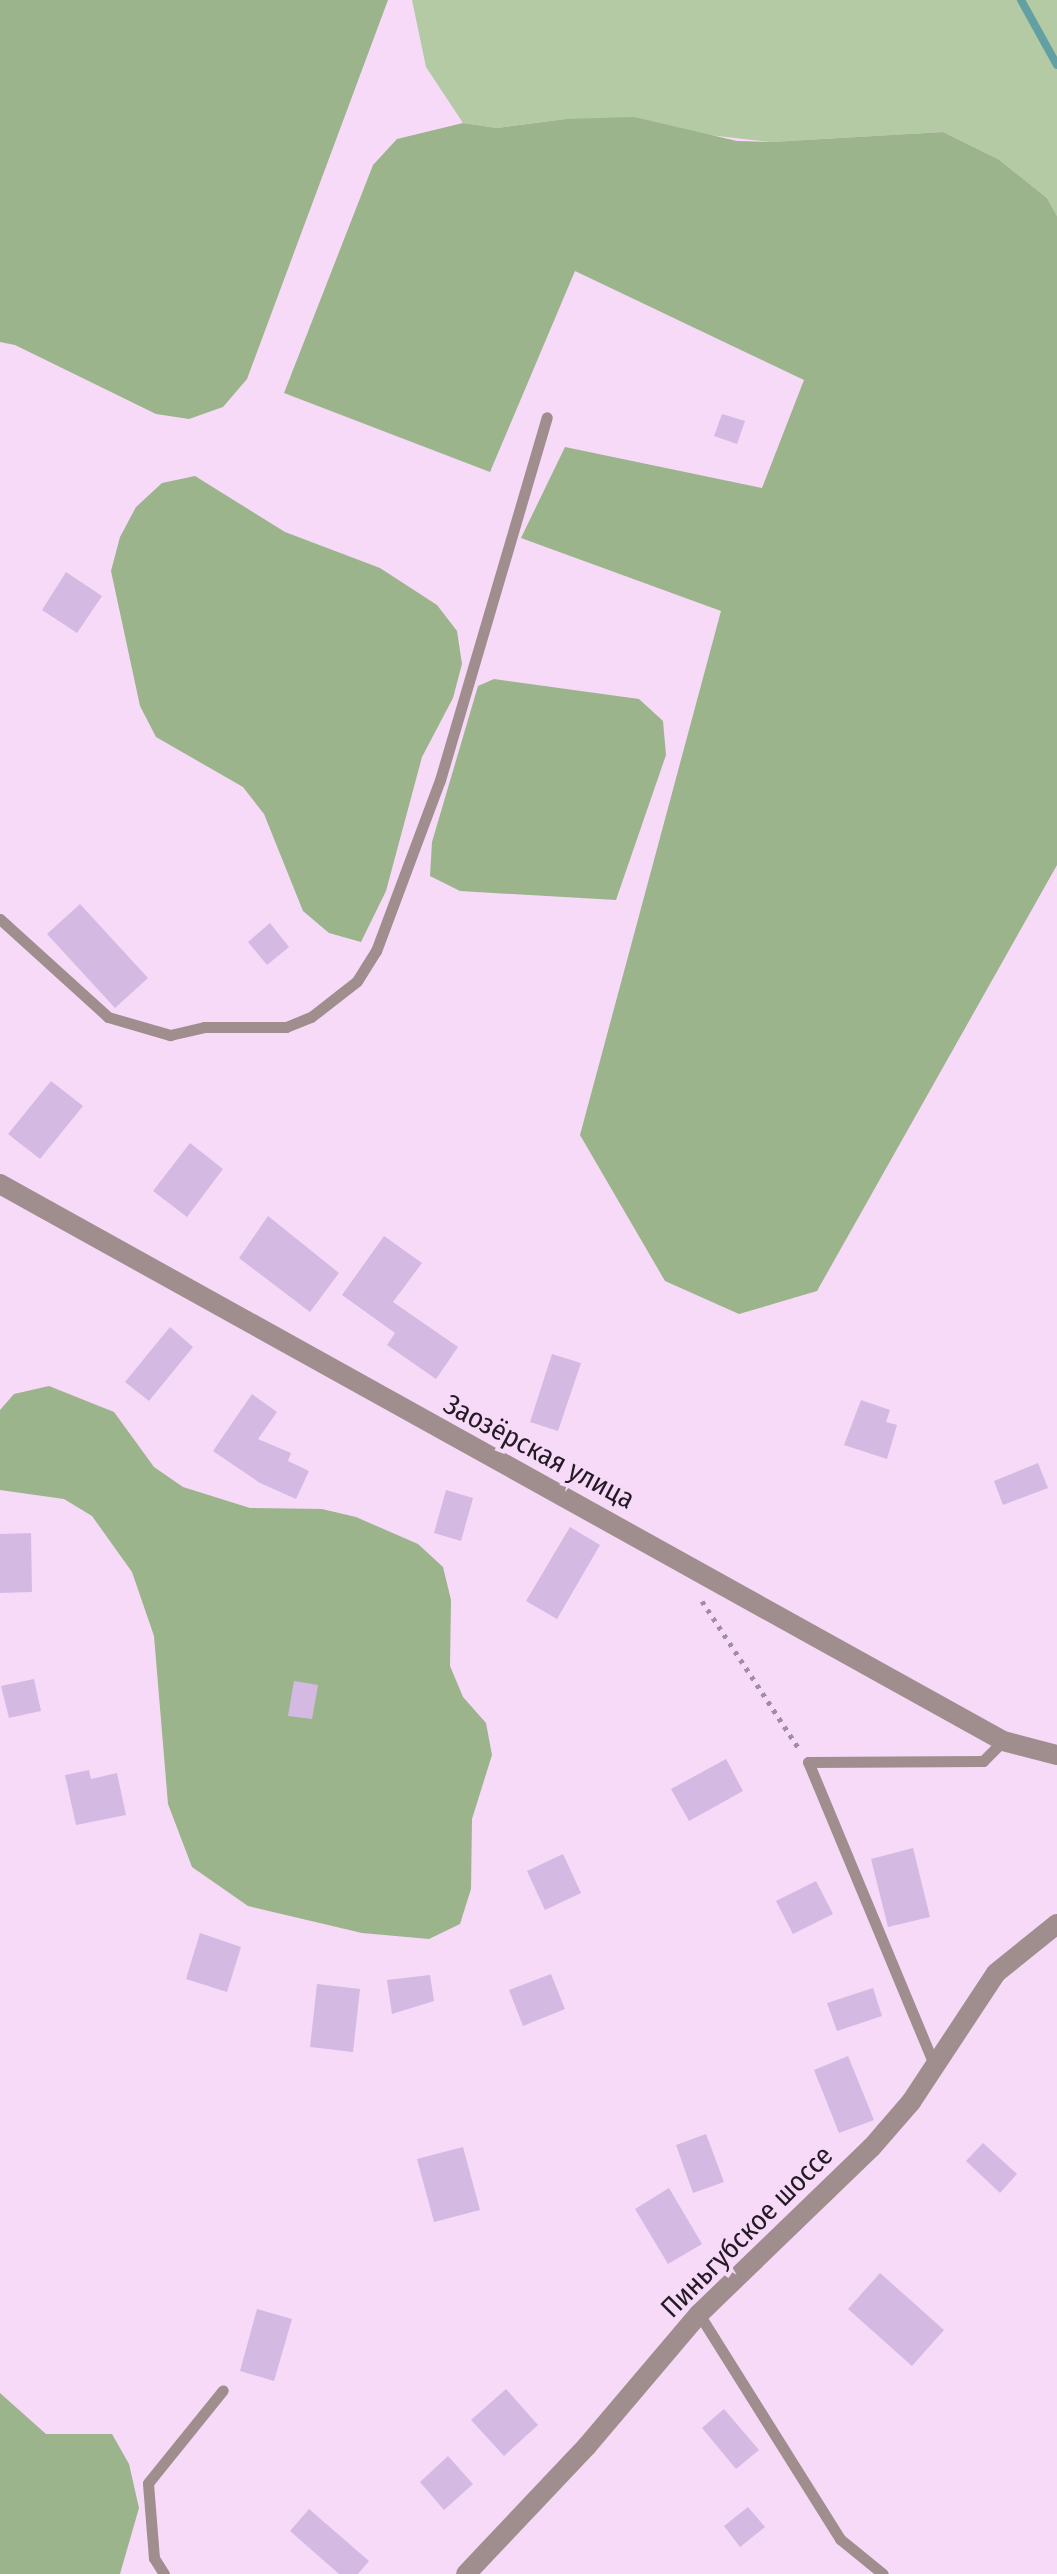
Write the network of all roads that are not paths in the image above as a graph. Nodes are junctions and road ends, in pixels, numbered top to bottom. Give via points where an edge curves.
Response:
1 (547, 417) dead end
2 (0, 919) edge
3 (0, 1184) edge
4 (1003, 1741) junction
5 (1057, 1755) edge
6 (1057, 1924) edge
7 (933, 2062) junction
8 (699, 2314) junction
9 (223, 2390) dead end
10 (164, 2574) edge
11 (466, 2574) edge
12 (883, 2574) edge

1 - 2 lane via 440,780 376,951 357,981 311,1017 286,1027 204,1027 170,1035 108,1017
3 - 4 street, Заозёрская улица
4 - 5 street, Заозёрская улица
4 - 7 lane via 983,1761 808,1762
6 - 7 street, Пиньгубское шоссе via 996,1973
7 - 8 street, Пиньгубское шоссе via 911,2102 872,2147
8 - 11 street, Пиньгубское шоссе via 587,2446
8 - 12 lane via 840,2539
9 - 10 lane via 148,2483 154,2558

